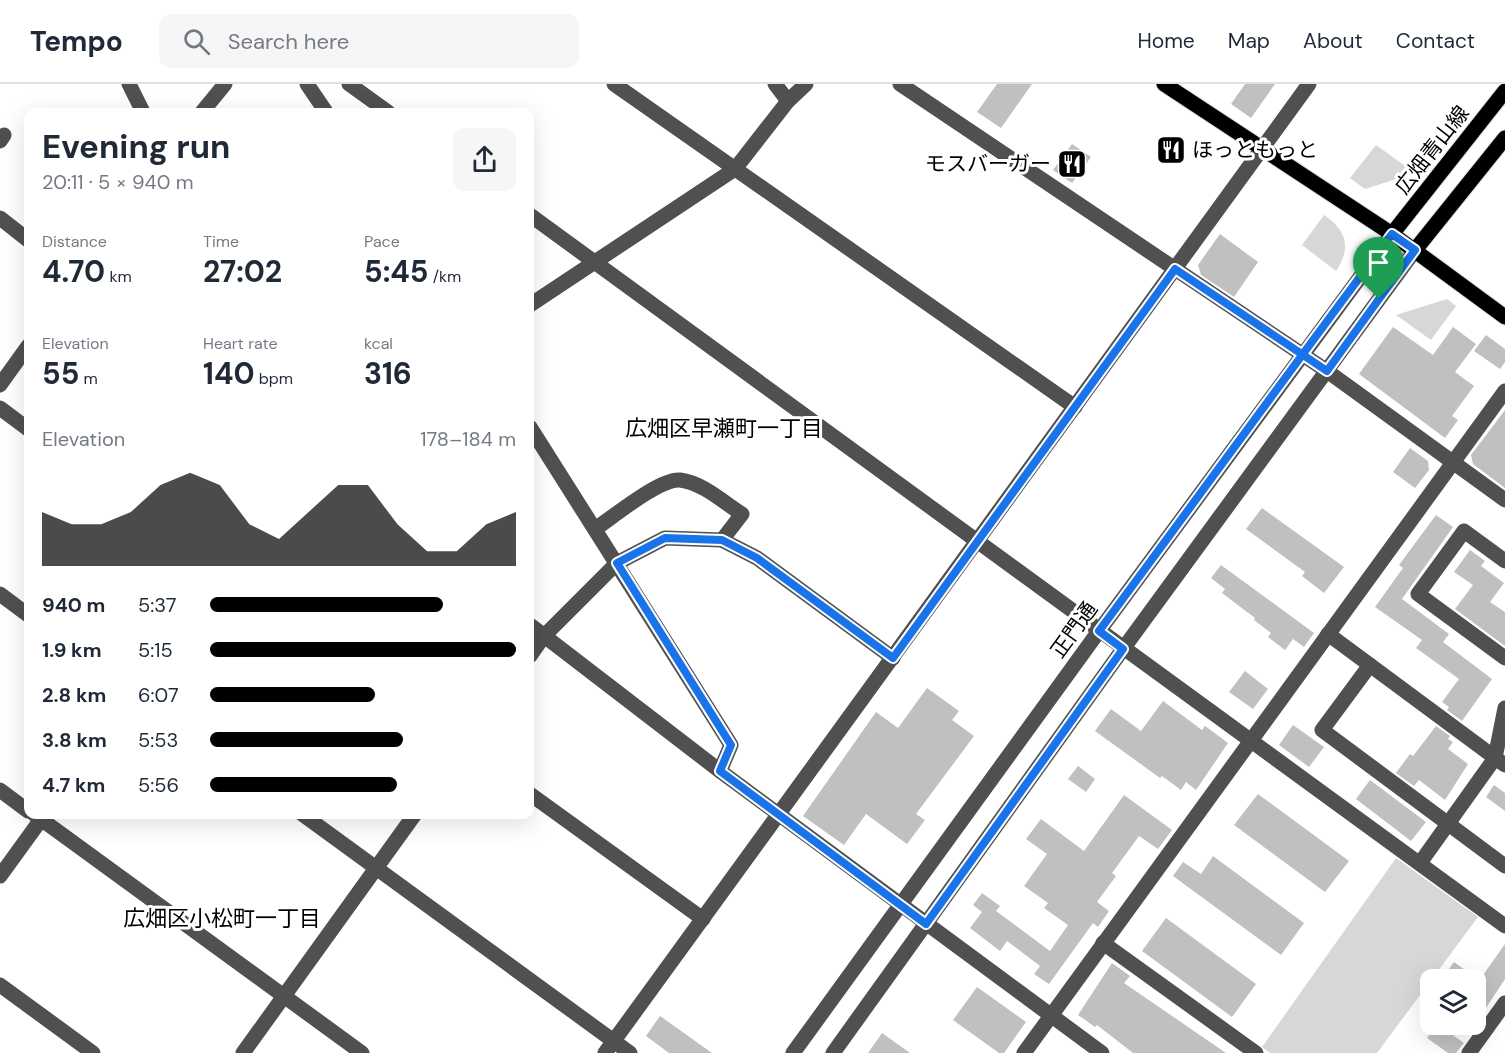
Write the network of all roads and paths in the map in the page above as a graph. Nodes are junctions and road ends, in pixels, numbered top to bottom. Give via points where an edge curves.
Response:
1 (129, 84) edge
2 (225, 84) edge
3 (308, 84) edge
4 (349, 84) edge
5 (615, 84) edge
6 (632, 84) edge
7 (775, 84) edge
8 (806, 84) edge
9 (900, 84) edge
10 (1164, 84) edge
11 (1309, 84) edge
12 (1505, 92) edge
13 (788, 101) junction
14 (141, 108) edge
15 (205, 108) edge
16 (323, 108) edge
17 (382, 108) edge
18 (648, 108) junction
19 (1505, 138) edge
20 (1263, 149) junction
21 (735, 169) junction
22 (0, 218) edge
23 (534, 218) edge
24 (1392, 234) junction
25 (24, 237) edge
26 (1415, 250) junction
27 (595, 263) junction
28 (1175, 269) junction
29 (534, 302) edge
30 (1505, 317) edge
31 (24, 351) edge
32 (1303, 355) junction
33 (1327, 371) junction
34 (0, 385) edge
35 (1505, 391) edge
36 (1075, 407) junction
37 (0, 408) edge
38 (24, 426) edge
39 (534, 433) edge
40 (1453, 462) junction
41 (1505, 500) edge
42 (595, 529) junction
43 (722, 540) junction
44 (977, 542) junction
45 (1505, 561) edge
46 (617, 563) junction
47 (0, 594) edge
48 (24, 612) edge
49 (534, 628) edge
50 (1099, 631) junction
51 (1328, 634) junction
52 (544, 636) junction
53 (1123, 649) junction
54 (534, 650) edge
55 (1505, 657) edge
56 (893, 658) junction
57 (1370, 665) junction
58 (1505, 708) edge
59 (1250, 741) junction
60 (1500, 762) edge
61 (720, 771) junction
62 (0, 790) edge
63 (534, 797) edge
64 (24, 806) edge
65 (780, 814) junction
66 (35, 819) edge
67 (42, 819) edge
68 (309, 819) edge
69 (412, 819) edge
70 (1448, 824) junction
71 (1420, 864) junction
72 (1505, 866) edge
73 (377, 869) junction
74 (0, 876) edge
75 (900, 905) junction
76 (703, 919) junction
77 (926, 924) junction
78 (1505, 926) edge
79 (1103, 943) junction
80 (0, 985) edge
81 (284, 996) junction
82 (1505, 1003) edge
83 (1051, 1016) junction
84 (610, 1047) edge
85 (93, 1053) edge
86 (243, 1053) edge
87 (362, 1053) edge
88 (630, 1053) edge
89 (793, 1053) edge
90 (833, 1053) edge
91 (1024, 1053) edge
92 (1102, 1053) edge
93 (1256, 1053) edge
94 (1469, 1053) edge

1 - 14 street
2 - 15 street
3 - 16 street
4 - 17 street
5 - 18 street
6 - 18 street
7 - 13 street
8 - 13 street
9 - 28 street
10 - 20 main road
11 - 20 street
12 - 24 main road, 広畑青山線
13 - 21 street
18 - 21 street
19 - 26 main road
20 - 24 main road
20 - 28 street
21 - 27 street
21 - 36 street
22 - 25 street
23 - 27 street
24 - 26 main road
24 - 32 street, 正門通
26 - 30 main road
26 - 33 street
27 - 29 street
27 - 44 street
28 - 32 street
28 - 36 street
31 - 34 street
32 - 33 street
32 - 50 street, 正門通
33 - 40 street
33 - 53 street
35 - 40 street
36 - 44 street
37 - 38 street
39 - 42 street
40 - 41 street
40 - 51 street
42 - 43 street via 664,483 679,480 702,488 742,514
42 - 46 street
43 - 46 street via 665,538
43 - 56 street via 757,558
44 - 50 street
44 - 56 street
45 - 55 street via 1464,531 1418,594
46 - 52 street
46 - 61 street via 731,745
47 - 48 street
49 - 52 street
50 - 53 street
50 - 75 street, 正門通
51 - 57 street
51 - 59 street
52 - 54 street
52 - 61 street
53 - 59 street
53 - 77 street
56 - 65 street
57 - 60 street
57 - 70 street via 1322,730
58 - 60 street
59 - 71 street
59 - 79 street
60 - 70 street
61 - 65 street
62 - 64 street
63 - 76 street
65 - 75 street
65 - 76 street
66 - 74 street
67 - 81 street
68 - 73 street
69 - 73 street
70 - 71 street
70 - 72 street
71 - 78 street
73 - 81 street
73 - 84 street
75 - 77 street
75 - 89 street, 正門通
76 - 84 street
77 - 83 street
77 - 90 street
79 - 83 street
79 - 93 street
80 - 85 street
81 - 86 street
81 - 87 street
82 - 94 street
83 - 91 street
83 - 92 street
84 - 88 street

